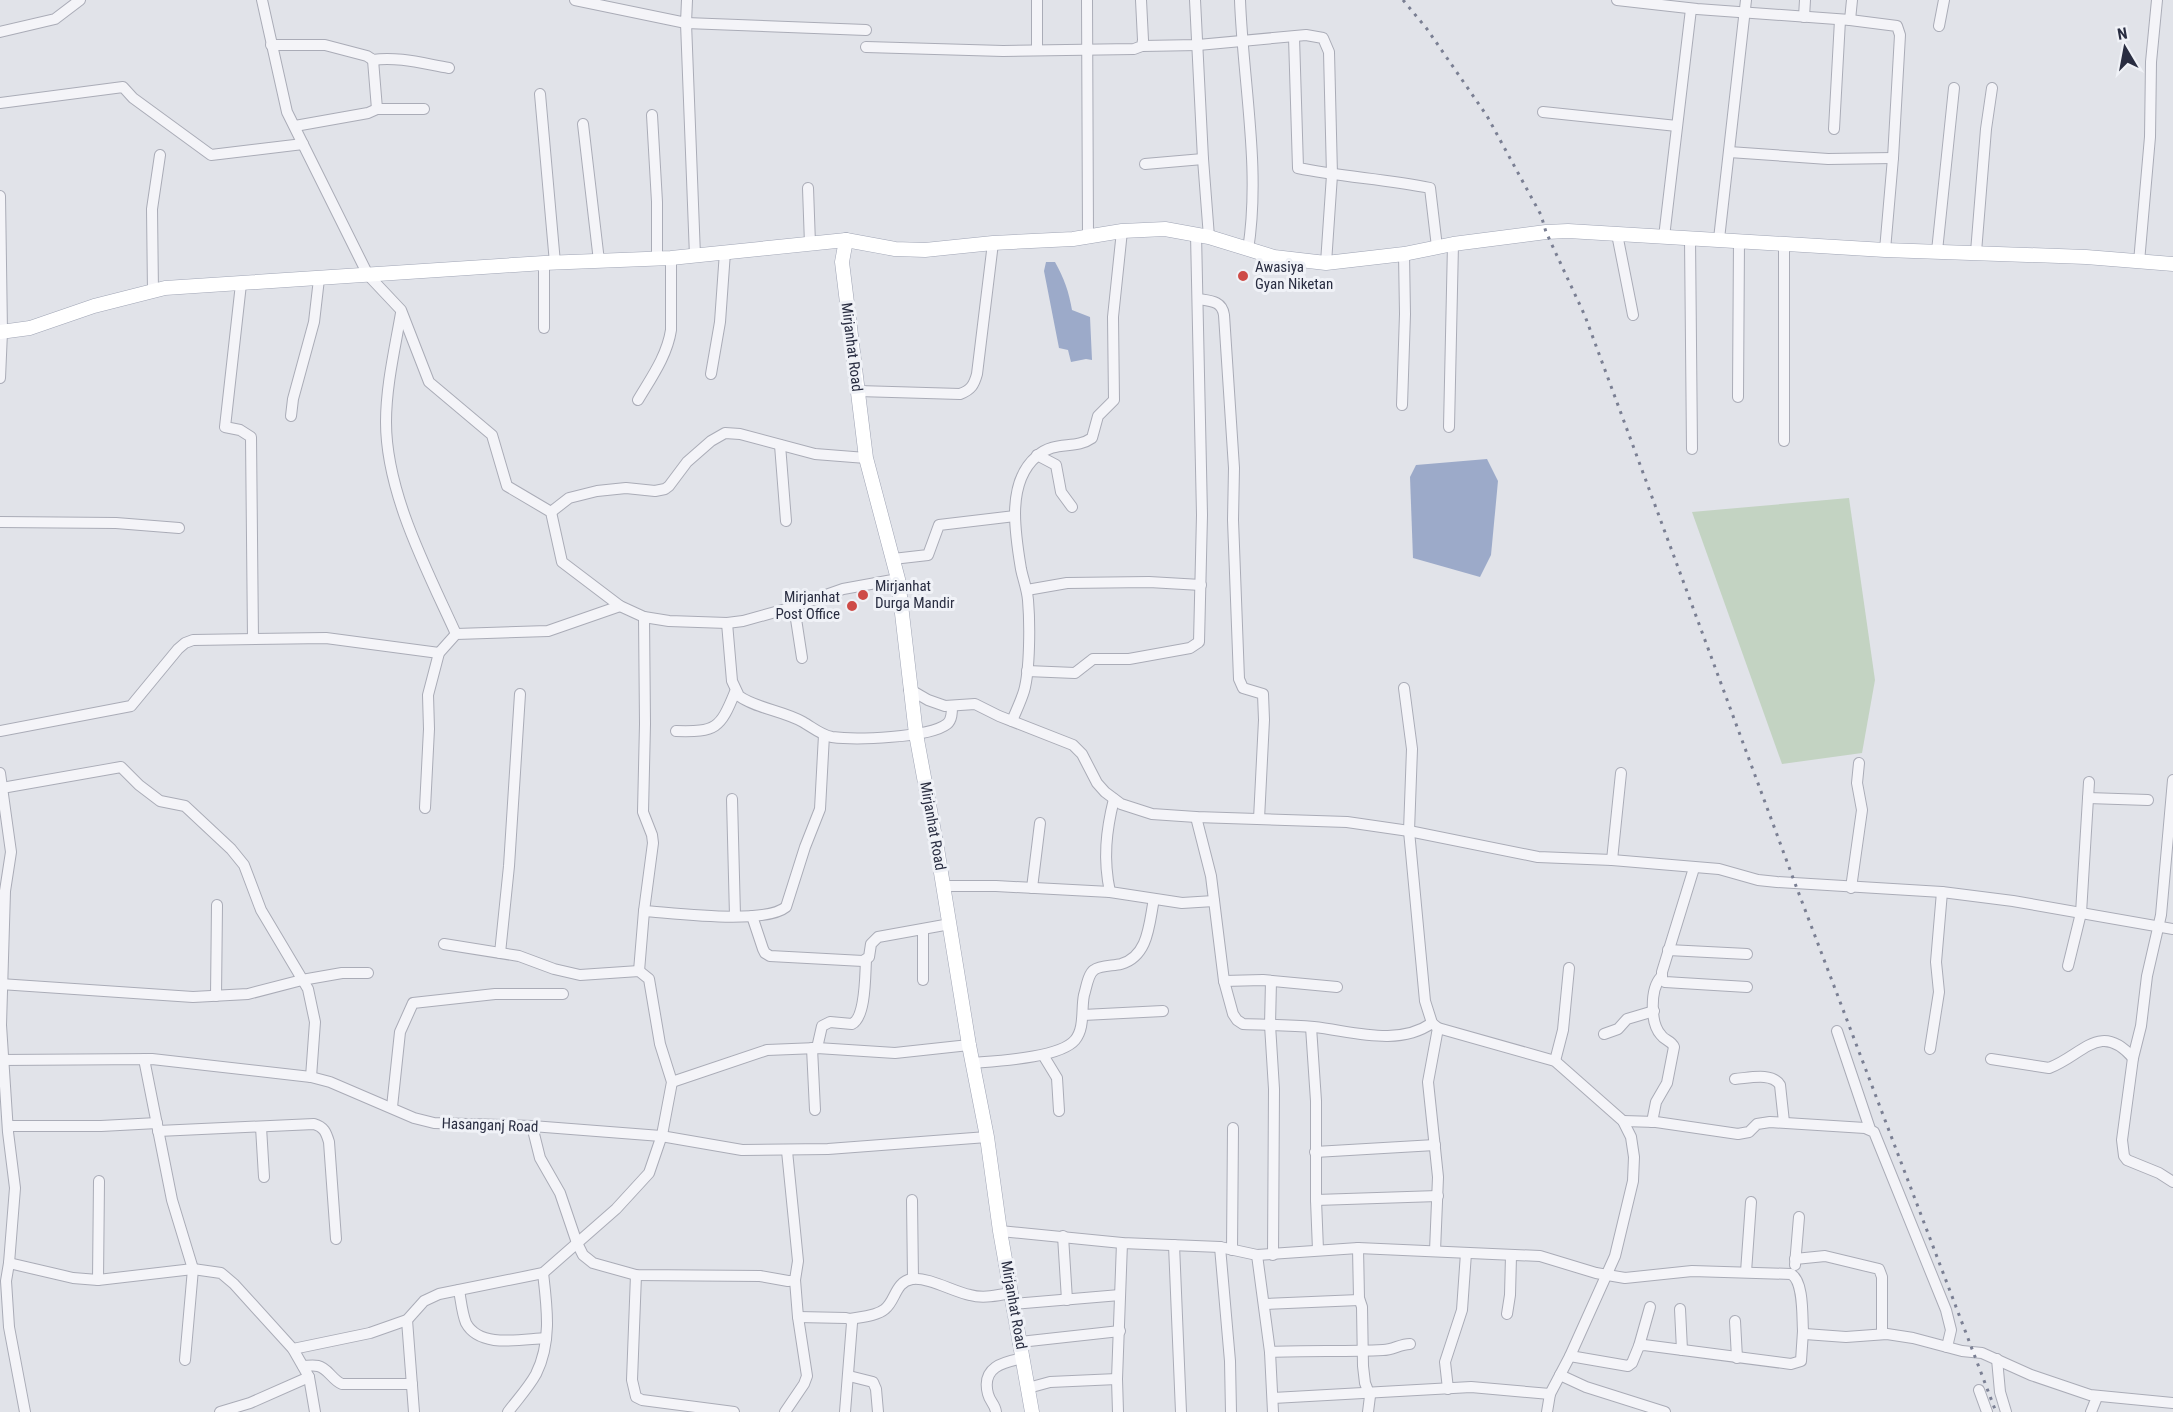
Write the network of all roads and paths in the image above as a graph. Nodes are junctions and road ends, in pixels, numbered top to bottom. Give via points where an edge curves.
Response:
1 (80, 0) edge
2 (262, 0) edge
3 (575, 0) edge
4 (687, 0) edge
5 (1037, 0) edge
6 (1087, 0) edge
7 (1141, 0) edge
8 (1195, 0) edge
9 (1240, 0) edge
10 (1617, 0) edge
11 (1746, 0) edge
12 (1805, 0) edge
13 (1852, 0) edge
14 (1944, 0) edge
15 (2157, 0) edge
16 (1649, 2) edge
17 (1691, 9) junction
18 (1746, 13) junction
19 (1804, 17) junction
20 (1845, 20) junction
21 (686, 22) junction
22 (1939, 26) dead end
23 (866, 30) dead end
24 (0, 32) edge
25 (1294, 36) junction
26 (1242, 41) junction
27 (270, 45) junction
28 (1198, 45) junction
29 (1142, 46) junction
30 (866, 47) dead end
31 (1037, 50) junction
32 (1088, 50) junction
33 (373, 60) junction
34 (449, 68) dead end
35 (1954, 88) dead end
36 (1992, 88) dead end
37 (540, 94) dead end
38 (0, 103) edge
39 (377, 108) junction
40 (424, 109) dead end
41 (1543, 112) dead end
42 (652, 115) dead end
43 (583, 124) dead end
44 (295, 126) junction
45 (1677, 126) junction
46 (1834, 129) dead end
47 (303, 144) junction
48 (1729, 152) junction
49 (160, 155) dead end
50 (1893, 158) junction
51 (1203, 159) junction
52 (1145, 164) dead end
53 (1332, 175) junction
54 (808, 188) dead end
55 (0, 196) edge
56 (1122, 231) junction
57 (1617, 234) junction
58 (1202, 236) junction
59 (1088, 237) junction
60 (1664, 237) junction
61 (1690, 238) junction
62 (1719, 239) junction
63 (846, 240) junction
64 (1739, 240) junction
65 (993, 243) junction
66 (1784, 243) junction
67 (810, 244) junction
68 (1454, 244) junction
69 (1437, 247) junction
70 (1248, 250) junction
71 (1885, 250) junction
72 (1937, 251) junction
73 (725, 252) junction
74 (1976, 252) junction
75 (1404, 254) junction
76 (694, 256) junction
77 (664, 258) junction
78 (599, 261) junction
79 (2139, 262) junction
80 (549, 263) junction
81 (1326, 263) junction
82 (2173, 264) edge
83 (369, 275) junction
84 (319, 279) junction
85 (241, 284) junction
86 (153, 292) junction
87 (1198, 298) junction
88 (401, 310) junction
89 (1633, 315) dead end
90 (544, 328) dead end
91 (1, 332) edge
92 (711, 374) dead end
93 (0, 378) edge
94 (858, 392) junction
95 (1738, 397) dead end
96 (638, 400) dead end
97 (1402, 405) dead end
98 (291, 416) dead end
99 (1449, 427) dead end
100 (1784, 441) dead end
101 (780, 445) junction
102 (1692, 449) dead end
103 (1037, 455) junction
104 (866, 458) junction
105 (1072, 507) dead end
106 (551, 512) junction
107 (1016, 516) junction
108 (0, 522) edge
109 (786, 522) dead end
110 (179, 528) dead end
111 (893, 559) junction
112 (898, 579) junction
113 (1201, 585) junction
114 (1027, 590) junction
115 (620, 606) junction
116 (794, 606) junction
117 (644, 616) junction
118 (727, 623) junction
119 (456, 634) junction
120 (253, 639) junction
121 (439, 653) junction
122 (802, 658) dead end
123 (1027, 671) junction
124 (1404, 688) dead end
125 (909, 689) junction
126 (735, 692) junction
127 (520, 694) dead end
128 (952, 706) junction
129 (1012, 721) junction
130 (0, 731) edge
131 (676, 731) dead end
132 (916, 734) junction
133 (824, 735) junction
134 (1859, 763) dead end
135 (0, 773) edge
136 (1621, 773) dead end
137 (2173, 780) edge
138 (2089, 782) dead end
139 (2, 788) junction
140 (2088, 798) junction
141 (732, 799) dead end
142 (1114, 799) junction
143 (2148, 800) dead end
144 (425, 808) dead end
145 (1196, 817) junction
146 (1258, 819) junction
147 (1040, 823) dead end
148 (1409, 831) junction
149 (1612, 860) junction
150 (1694, 867) junction
151 (944, 886) junction
152 (1032, 888) junction
153 (1851, 888) junction
154 (1110, 892) junction
155 (1942, 892) junction
156 (1154, 899) junction
157 (1214, 901) junction
158 (217, 905) dead end
159 (644, 911) junction
160 (2081, 913) junction
161 (735, 916) junction
162 (752, 916) junction
163 (950, 924) junction
164 (2158, 927) junction
165 (2173, 929) edge
166 (923, 930) junction
167 (444, 944) dead end
168 (1668, 950) junction
169 (500, 953) junction
170 (1747, 954) dead end
171 (866, 960) junction
172 (2068, 966) dead end
173 (1569, 968) dead end
174 (639, 970) junction
175 (368, 973) dead end
176 (1661, 977) junction
177 (302, 980) junction
178 (923, 980) dead end
179 (1224, 981) junction
180 (1271, 981) junction
181 (1, 984) edge
182 (1337, 987) dead end
183 (1747, 987) dead end
184 (563, 994) dead end
185 (216, 996) junction
186 (1163, 1011) dead end
187 (1654, 1011) junction
188 (1083, 1016) junction
189 (1270, 1025) junction
190 (1435, 1025) junction
191 (1311, 1027) junction
192 (1837, 1031) dead end
193 (1604, 1034) dead end
194 (969, 1045) junction
195 (815, 1048) junction
196 (1930, 1049) dead end
197 (1042, 1055) junction
198 (2133, 1058) junction
199 (144, 1059) junction
200 (1991, 1059) dead end
201 (2, 1060) edge
202 (1555, 1061) junction
203 (973, 1064) junction
204 (311, 1077) junction
205 (1736, 1079) dead end
206 (672, 1082) junction
207 (392, 1107) junction
208 (816, 1110) dead end
209 (1059, 1112) dead end
210 (1623, 1121) junction
211 (1652, 1122) junction
212 (1784, 1122) junction
213 (8, 1126) junction
214 (532, 1126) junction
215 (158, 1127) junction
216 (261, 1127) junction
217 (1233, 1128) dead end
218 (1870, 1129) junction
219 (661, 1136) junction
220 (987, 1137) junction
221 (1436, 1144) junction
222 (787, 1151) junction
223 (1315, 1152) junction
224 (264, 1177) dead end
225 (99, 1181) dead end
226 (2173, 1182) edge
227 (1438, 1196) junction
228 (912, 1200) dead end
229 (1316, 1200) junction
230 (1751, 1203) dead end
231 (1799, 1217) dead end
232 (1000, 1231) junction
233 (1064, 1236) junction
234 (336, 1239) dead end
235 (577, 1243) junction
236 (1122, 1243) junction
237 (1174, 1245) junction
238 (1226, 1248) junction
239 (1358, 1248) junction
240 (1318, 1250) junction
241 (1435, 1251) junction
242 (1466, 1253) junction
243 (1257, 1255) junction
244 (1273, 1255) junction
245 (1511, 1256) junction
246 (1795, 1259) junction
247 (9, 1263) junction
248 (193, 1269) junction
249 (1746, 1272) junction
250 (543, 1273) junction
251 (1793, 1274) junction
252 (636, 1275) junction
253 (1606, 1276) junction
254 (913, 1279) junction
255 (98, 1280) junction
256 (795, 1280) junction
257 (3, 1281) edge
258 (459, 1290) junction
259 (1120, 1295) junction
260 (1012, 1299) junction
261 (1067, 1300) junction
262 (1359, 1300) junction
263 (1264, 1304) junction
264 (1650, 1307) dead end
265 (1680, 1309) dead end
266 (1507, 1314) dead end
267 (798, 1317) junction
268 (850, 1319) junction
269 (407, 1320) junction
270 (1735, 1321) dead end
271 (1120, 1331) junction
272 (1803, 1331) junction
273 (1882, 1335) junction
274 (546, 1338) junction
275 (1020, 1342) junction
276 (1410, 1344) dead end
277 (1639, 1346) junction
278 (1947, 1347) junction
279 (293, 1349) junction
280 (1682, 1350) junction
281 (1362, 1351) junction
282 (1270, 1352) junction
283 (1570, 1356) junction
284 (1024, 1358) junction
285 (1737, 1358) junction
286 (1996, 1359) junction
287 (185, 1360) dead end
288 (303, 1366) junction
289 (1560, 1375) junction
290 (849, 1376) junction
291 (309, 1377) junction
292 (1117, 1379) junction
293 (412, 1384) junction
294 (1028, 1388) junction
295 (1448, 1389) junction
296 (1979, 1390) dead end
297 (1369, 1392) junction
298 (1550, 1394) junction
299 (2097, 1397) junction
300 (1273, 1398) junction
301 (2173, 1403) edge
302 (674, 1408) edge
303 (718, 1411) edge
304 (25, 1412) edge
305 (220, 1412) edge
306 (315, 1412) edge
307 (414, 1412) edge
308 (508, 1412) edge
309 (734, 1412) edge
310 (784, 1412) edge
311 (845, 1412) edge
312 (878, 1412) edge
313 (996, 1412) edge
314 (1032, 1412) edge
315 (1118, 1412) edge
316 (1181, 1412) edge
317 (1231, 1412) edge
318 (1274, 1412) edge
319 (1368, 1412) edge
320 (1547, 1412) edge
321 (1665, 1412) edge
322 (1988, 1412) edge
323 (2006, 1412) edge
324 (2091, 1412) edge

1 - 24 street via 55,19
2 - 27 street
3 - 21 street
4 - 21 street
5 - 31 street
6 - 32 street
7 - 29 street
8 - 28 street
9 - 26 street
10 - 16 street
11 - 18 street
12 - 19 street
13 - 20 street
14 - 22 street
15 - 79 street
16 - 17 street
17 - 18 street
17 - 45 street
18 - 19 street
18 - 48 street
19 - 20 street
20 - 46 street
20 - 50 street via 1890,24 1899,30
21 - 23 street
21 - 76 street
25 - 26 street
25 - 53 street via 1298,168
25 - 53 street via 1315,36 1327,44
26 - 28 street
26 - 70 street via 1252,194
27 - 33 street via 325,45
27 - 44 street via 287,112
28 - 29 street
28 - 51 street
29 - 32 street
30 - 31 street
31 - 32 street
32 - 59 street
33 - 34 street
33 - 39 street
35 - 72 street
36 - 74 street
37 - 80 street
38 - 47 street via 123,87 211,155
39 - 40 street
39 - 44 street
41 - 45 street
42 - 77 street
43 - 78 street
44 - 47 street
45 - 60 street
47 - 83 street
48 - 50 street via 1828,159
48 - 62 street
49 - 86 street via 152,209
50 - 71 street
51 - 52 street
51 - 58 street
53 - 69 street via 1430,188
53 - 81 street
54 - 67 street
55 - 91 street
56 - 58 main road via 1166,229
56 - 59 main road
56 - 103 street via 1113,317 1114,400 1098,416 1090,440 1055,445
57 - 60 main road
57 - 68 main road via 1546,232
57 - 89 street
58 - 70 main road
58 - 87 street
59 - 65 main road
60 - 61 main road
61 - 62 main road
61 - 102 street
62 - 64 main road
63 - 65 main road via 925,250
63 - 67 main road
63 - 94 main road, Mirjanhat Road via 842,262
64 - 66 main road
64 - 95 street
65 - 94 street via 977,374 968,391
66 - 71 main road
66 - 100 street
67 - 73 main road
68 - 69 main road
68 - 99 street
69 - 75 main road
70 - 81 main road
71 - 72 main road
72 - 74 main road
73 - 76 main road
73 - 92 street via 720,322
74 - 79 main road
75 - 81 main road
75 - 97 street
76 - 77 main road
77 - 78 main road
77 - 96 street via 670,341
78 - 80 main road
79 - 82 main road
80 - 83 main road
80 - 90 street
83 - 84 main road
83 - 88 street
84 - 85 main road
84 - 98 street via 314,322
85 - 86 main road
85 - 120 street via 225,427 240,430 250,437 251,443
86 - 91 main road via 94,306 30,328
87 - 113 street
87 - 146 street via 1218,303 1224,315 1234,468 1239,679 1243,688 1263,694
88 - 106 street via 429,382 492,435 507,486
88 - 119 street via 386,415 392,471 415,544
91 - 93 street
94 - 104 main road, Mirjanhat Road
101 - 104 street via 831,457
101 - 106 street via 725,434 687,462 665,489 597,491 569,498
101 - 109 street
103 - 105 street via 1056,465 1061,492
103 - 107 street via 1019,483
104 - 111 main road, Mirjanhat Road
106 - 115 street via 562,562
107 - 111 street via 939,525 928,555
107 - 114 street
108 - 110 street
111 - 112 main road, Mirjanhat Road
112 - 116 street via 843,589
112 - 125 main road, Mirjanhat Road
113 - 114 street via 1067,583
113 - 123 street via 1199,642 1190,648 1119,661 1093,659 1075,673
114 - 123 street
115 - 117 street
115 - 119 street via 548,631
116 - 118 street
116 - 122 street
117 - 118 street
117 - 159 street via 643,813 653,843
118 - 126 street
119 - 121 street
120 - 121 street via 326,638
120 - 130 street via 193,640 185,644 131,706
121 - 144 street via 428,695
123 - 129 street
124 - 148 street via 1412,749
125 - 128 street via 934,703
125 - 132 main road, Mirjanhat Road
126 - 131 street via 713,728 703,732
126 - 133 street via 742,699 785,713
127 - 169 street
128 - 129 street via 975,704
128 - 132 street via 946,724
129 - 142 street via 1073,745 1097,783
132 - 133 street
132 - 151 main road, Mirjanhat Road
133 - 162 street via 820,809 788,904 778,911
134 - 153 street via 1857,783 1862,810
135 - 139 street
136 - 149 street
137 - 164 street
138 - 140 street
139 - 177 street via 121,767 160,801 185,806 244,865 261,910
139 - 181 street via 11,852 5,891
140 - 143 street
140 - 160 street
141 - 161 street
142 - 145 street via 1152,814
142 - 154 street via 1105,856
145 - 146 street
145 - 157 street
146 - 148 street via 1326,820
147 - 152 street
148 - 149 street via 1538,857
148 - 190 street via 1425,1001
149 - 150 street
150 - 153 street via 1719,869 1758,880
150 - 168 street
151 - 152 street
151 - 163 main road, Mirjanhat Road
152 - 154 street
153 - 155 street
154 - 156 street
155 - 160 street
155 - 196 street via 1935,962 1939,992
156 - 157 street via 1182,903
156 - 188 street via 1146,939 1138,954 1131,961 1094,970 1085,990
157 - 179 street
158 - 185 street
159 - 161 street
159 - 174 street
160 - 164 street
160 - 172 street
161 - 162 street
162 - 171 street via 763,949 770,956
163 - 166 street
163 - 194 main road, Mirjanhat Road
164 - 165 street
164 - 198 street
166 - 171 street via 878,937
166 - 178 street
167 - 169 street
168 - 170 street
168 - 176 street
169 - 174 street via 580,975
171 - 195 street via 858,1019 852,1024 830,1022 822,1026
173 - 202 street via 1563,1030
174 - 206 street via 649,979 660,1044
175 - 177 street
176 - 183 street via 1665,982
176 - 187 street via 1654,987
177 - 185 street via 248,994
177 - 204 street via 308,989 315,1022
179 - 180 street
179 - 189 street via 1237,1020 1243,1024
180 - 182 street
180 - 189 street
181 - 185 street
181 - 201 street
184 - 207 street via 495,994 413,1003 400,1032
186 - 188 street
187 - 193 street via 1627,1019 1618,1029
187 - 211 street via 1659,1033 1674,1047 1667,1083 1656,1102
188 - 197 street via 1075,1040
189 - 191 street
189 - 244 street via 1274,1089
190 - 191 street via 1408,1034 1365,1036
190 - 202 street
190 - 221 street via 1428,1082
191 - 223 street
192 - 218 street
194 - 195 street via 895,1053
194 - 203 main road, Mirjanhat Road
195 - 206 street via 758,1052
195 - 208 street
197 - 203 street
197 - 209 street via 1057,1078
198 - 200 street via 2120,1045 2104,1040 2049,1068
198 - 226 street via 2123,1132 2124,1156
199 - 201 street, Hasanganj Road
199 - 204 street, Hasanganj Road
199 - 215 street
201 - 213 street
202 - 210 street
203 - 220 main road, Mirjanhat Road
204 - 207 street, Hasanganj Road
205 - 212 street via 1770,1077 1777,1081
206 - 219 street
207 - 214 street, Hasanganj Road via 434,1123
210 - 211 street
210 - 253 street via 1634,1148 1633,1181 1615,1256
211 - 212 street via 1738,1134 1749,1132 1761,1122
212 - 218 street
213 - 215 street
213 - 247 street via 15,1188
214 - 219 street, Hasanganj Road
214 - 235 street via 540,1158 560,1193
215 - 216 street
215 - 248 street via 172,1200
216 - 224 street
216 - 234 street via 314,1124 326,1131
217 - 238 street
218 - 278 street via 1946,1310 1951,1330
219 - 222 street, Hasanganj Road via 742,1150
219 - 235 street via 649,1173
220 - 222 street, Hasanganj Road
220 - 232 main road, Mirjanhat Road
221 - 223 street
221 - 227 street
222 - 256 street via 797,1252
223 - 229 street
225 - 255 street
227 - 229 street
227 - 241 street
228 - 254 street
229 - 240 street
230 - 249 street
231 - 246 street
232 - 233 street
232 - 260 main road, Mirjanhat Road
233 - 236 street
233 - 261 street
235 - 250 street
235 - 252 street via 593,1263
236 - 237 street
236 - 259 street
237 - 238 street
237 - 316 street
238 - 243 street
238 - 317 street
239 - 240 street
239 - 241 street
239 - 262 street
240 - 244 street
241 - 242 street
242 - 245 street
242 - 295 street via 1462,1310 1445,1362
243 - 244 street
243 - 263 street
245 - 253 street via 1548,1257
245 - 266 street
246 - 251 street
246 - 273 street via 1825,1256 1880,1269
247 - 255 street
247 - 257 street
248 - 255 street
248 - 279 street via 221,1273
248 - 287 street
249 - 251 street
249 - 253 street
250 - 258 street
250 - 274 street
251 - 272 street via 1800,1293
252 - 256 street via 752,1275
252 - 302 street via 633,1390 642,1401
253 - 283 street
254 - 260 street via 970,1296
254 - 268 street via 901,1285 882,1311
256 - 267 street
257 - 304 street
258 - 269 street via 424,1301
258 - 274 street via 465,1319 477,1335 493,1339
259 - 261 street
259 - 271 street
260 - 261 street
260 - 275 main road, Mirjanhat Road
262 - 263 street
262 - 281 street
263 - 282 street
264 - 277 street
265 - 280 street
267 - 268 street
267 - 310 street via 807,1376
268 - 290 street
269 - 279 street via 370,1333
269 - 293 street
270 - 285 street
271 - 275 street
271 - 292 street
272 - 273 street via 1832,1336
272 - 285 street via 1799,1363
273 - 278 street
274 - 308 street via 536,1375
275 - 284 main road, Mirjanhat Road
276 - 281 street via 1390,1350
277 - 280 street
277 - 283 street via 1628,1366
278 - 286 street
279 - 288 street
280 - 285 street
281 - 282 street
281 - 297 street
282 - 300 street
283 - 289 street
284 - 294 main road, Mirjanhat Road
284 - 313 street via 999,1363 988,1377 988,1394
286 - 299 street
286 - 323 street
288 - 291 street
288 - 293 street via 324,1368 342,1384
289 - 298 street
289 - 321 street
290 - 311 street
290 - 312 street via 873,1382
291 - 305 street
291 - 306 street
292 - 294 street via 1050,1382
292 - 315 street
293 - 307 street
294 - 314 main road, Mirjanhat Road
295 - 297 street
295 - 298 street
296 - 322 street
297 - 300 street
297 - 319 street
298 - 320 street
299 - 301 street
299 - 324 street
300 - 318 street
302 - 303 street
303 - 309 street

